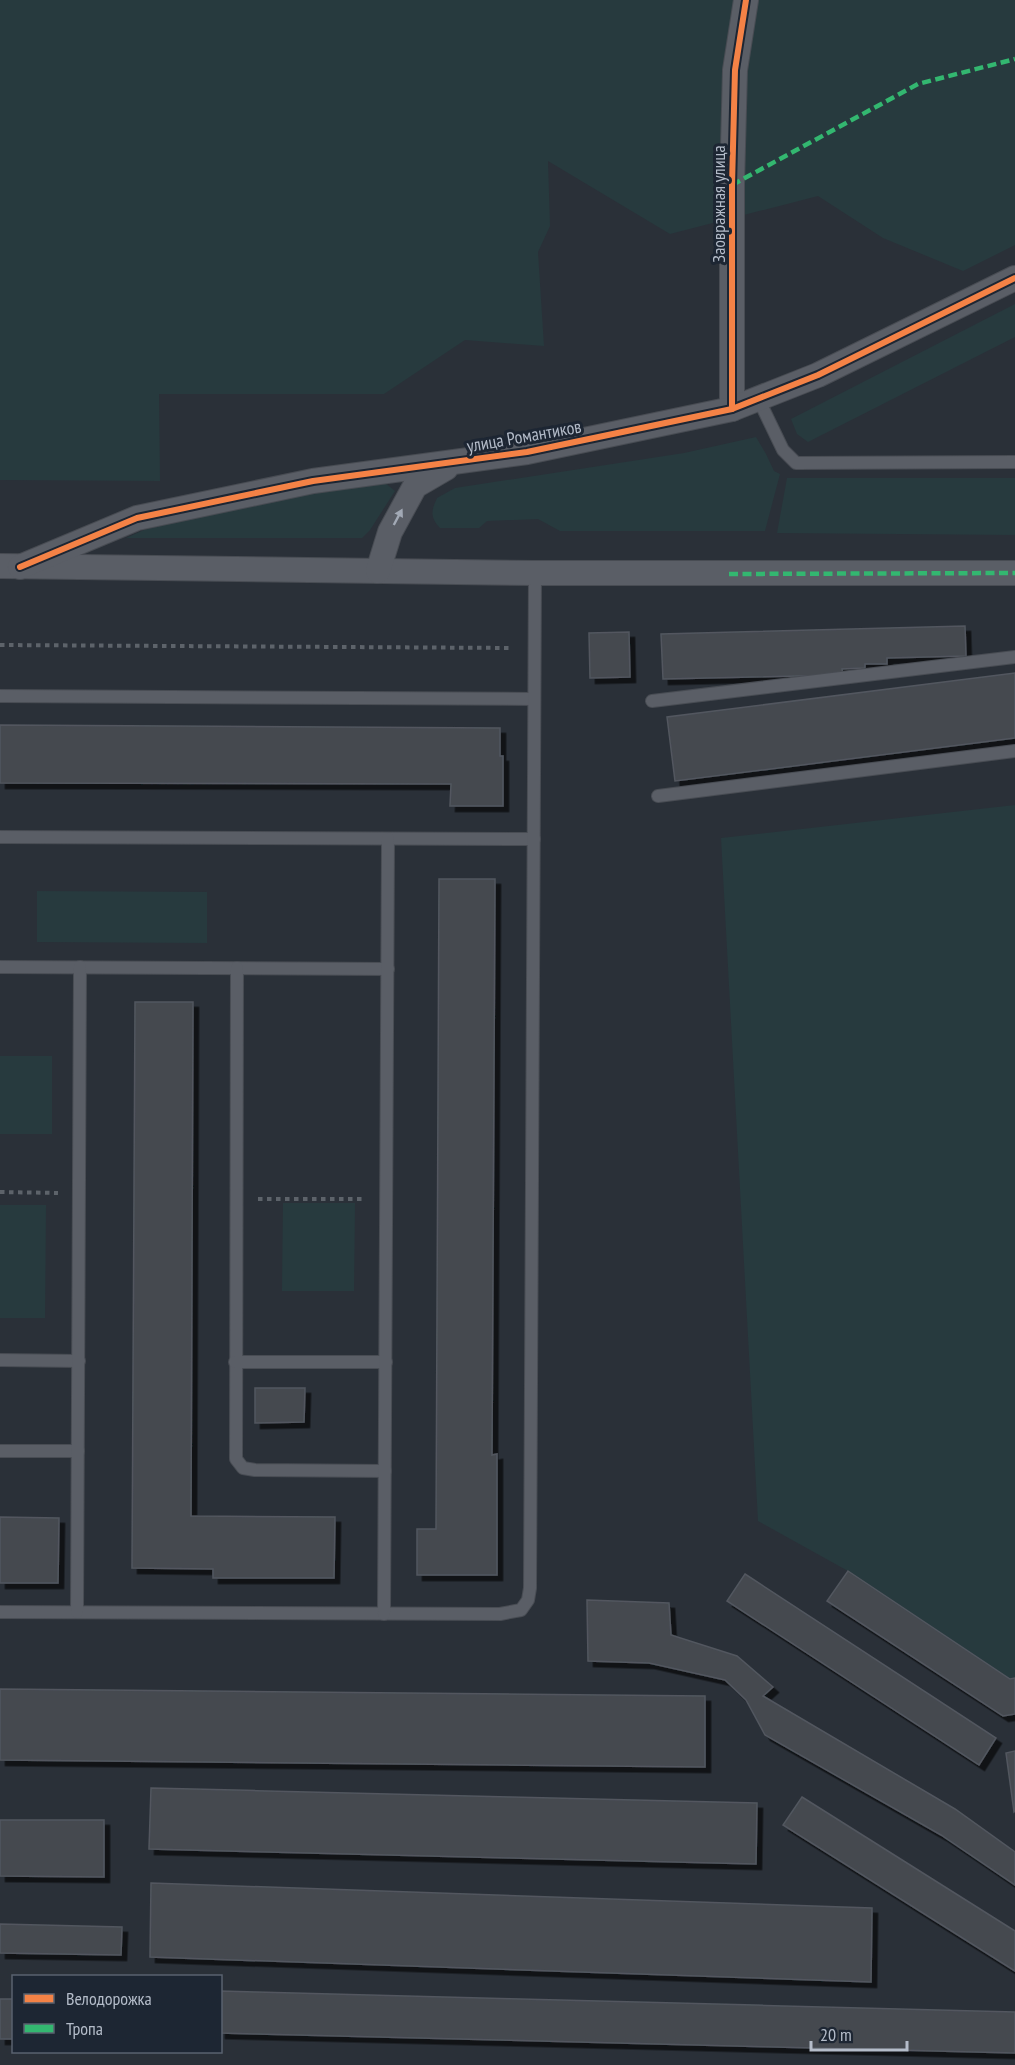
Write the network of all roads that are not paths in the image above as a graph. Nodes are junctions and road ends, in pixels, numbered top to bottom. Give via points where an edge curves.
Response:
1 (746, 0) edge
2 (1015, 278) edge
3 (758, 398) junction
4 (732, 409) junction
5 (456, 462) junction
6 (1015, 462) edge
7 (10, 567) edge
8 (378, 571) junction
9 (535, 573) junction
10 (1015, 573) edge
11 (1015, 657) edge
12 (0, 696) edge
13 (534, 699) junction
14 (652, 701) dead end
15 (1015, 751) edge
16 (658, 796) dead end
17 (0, 837) edge
18 (388, 839) junction
19 (534, 840) junction
20 (0, 967) edge
21 (80, 967) junction
22 (237, 968) junction
23 (388, 969) junction
24 (0, 1360) edge
25 (79, 1361) junction
26 (235, 1362) junction
27 (386, 1362) junction
28 (0, 1451) edge
29 (78, 1451) junction
30 (385, 1471) junction
31 (0, 1612) edge
32 (77, 1612) junction
33 (384, 1614) junction

1 - 4 street, Заовражная улица via 735,70
2 - 3 street, улица Романтиков via 819,375
3 - 4 street, улица Романтиков
3 - 6 lane via 783,450 796,463
4 - 5 street, улица Романтиков via 538,450
5 - 7 street, улица Романтиков via 313,481 137,518
8 -> 5 street via 390,532 415,486
7 - 8 street, улица Романтиков
8 - 9 street, улица Романтиков
9 - 10 street, улица Романтиков
9 - 13 lane
11 - 14 lane
12 - 13 lane
13 - 19 lane
15 - 16 lane
17 - 18 lane
18 - 19 lane
18 - 23 lane
19 - 33 lane via 528,1600 521,1610 500,1614
20 - 21 lane
21 - 22 lane
21 - 25 lane
22 - 23 lane
22 - 26 lane
23 - 27 lane
24 - 25 lane
25 - 29 lane
26 - 27 lane
26 - 30 lane via 234,1447 243,1468
27 - 30 lane
28 - 29 lane
29 - 32 lane
30 - 33 lane
31 - 32 lane
32 - 33 lane

